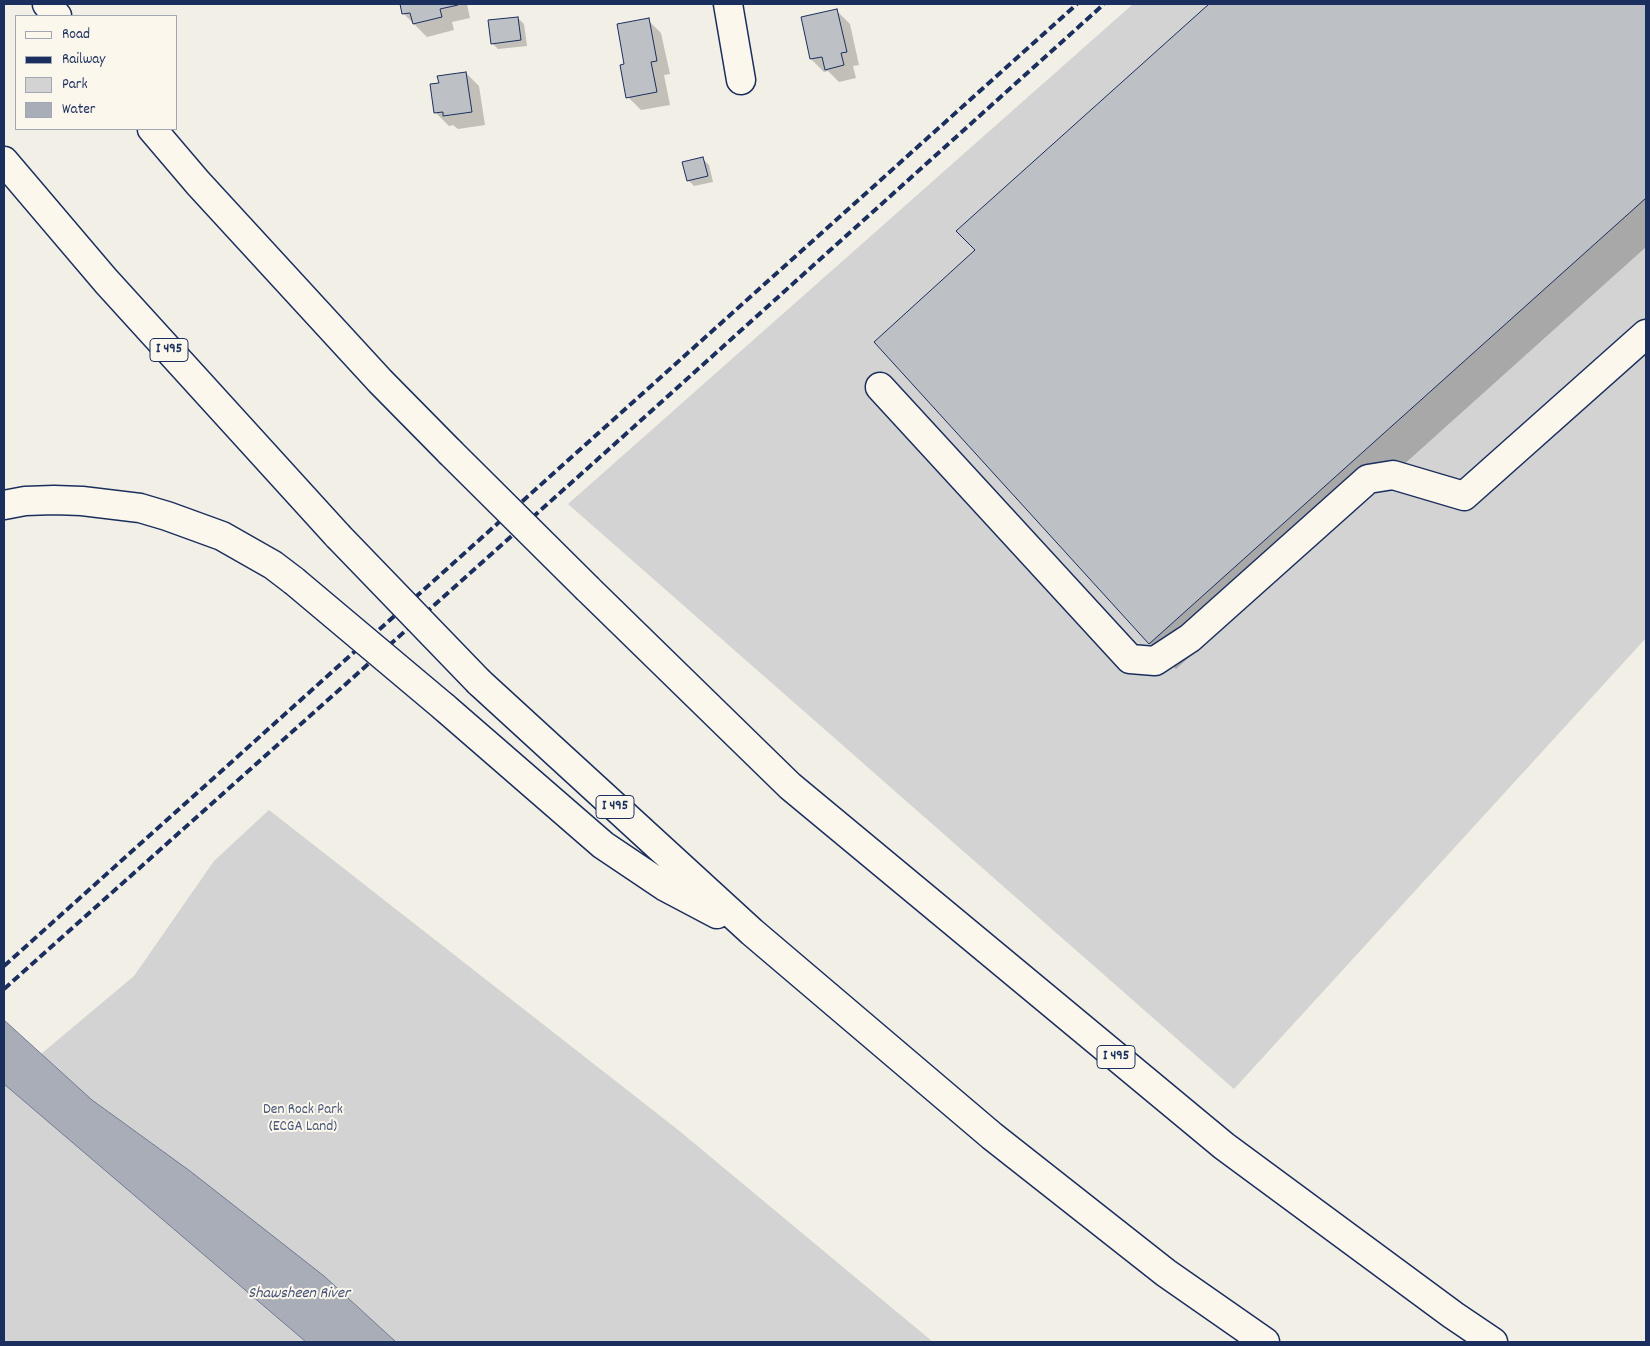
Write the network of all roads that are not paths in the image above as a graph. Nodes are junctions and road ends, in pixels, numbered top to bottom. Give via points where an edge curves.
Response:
1 (47, 4) edge
2 (728, 4) edge
3 (56, 15) edge
4 (741, 80) dead end
5 (153, 130) edge
6 (4, 161) edge
7 (1646, 334) edge
8 (880, 387) dead end
9 (4, 505) edge
10 (752, 932) junction
11 (1265, 1342) edge
12 (1493, 1342) edge

1 - 3 main road
2 - 4 main road
5 - 12 main road, I 495, bridge via 380,381 790,786 1224,1146
6 - 10 main road, I 495, bridge via 106,282 338,536 479,682
7 - 8 main road via 1464,496 1393,475 1368,479 1190,638 1155,661 1130,659
9 - 10 main road, bridge via 25,501 73,501 149,511 222,536 266,560 444,707 602,845 664,886
10 - 11 main road, I 495 via 1000,1142 1166,1273

